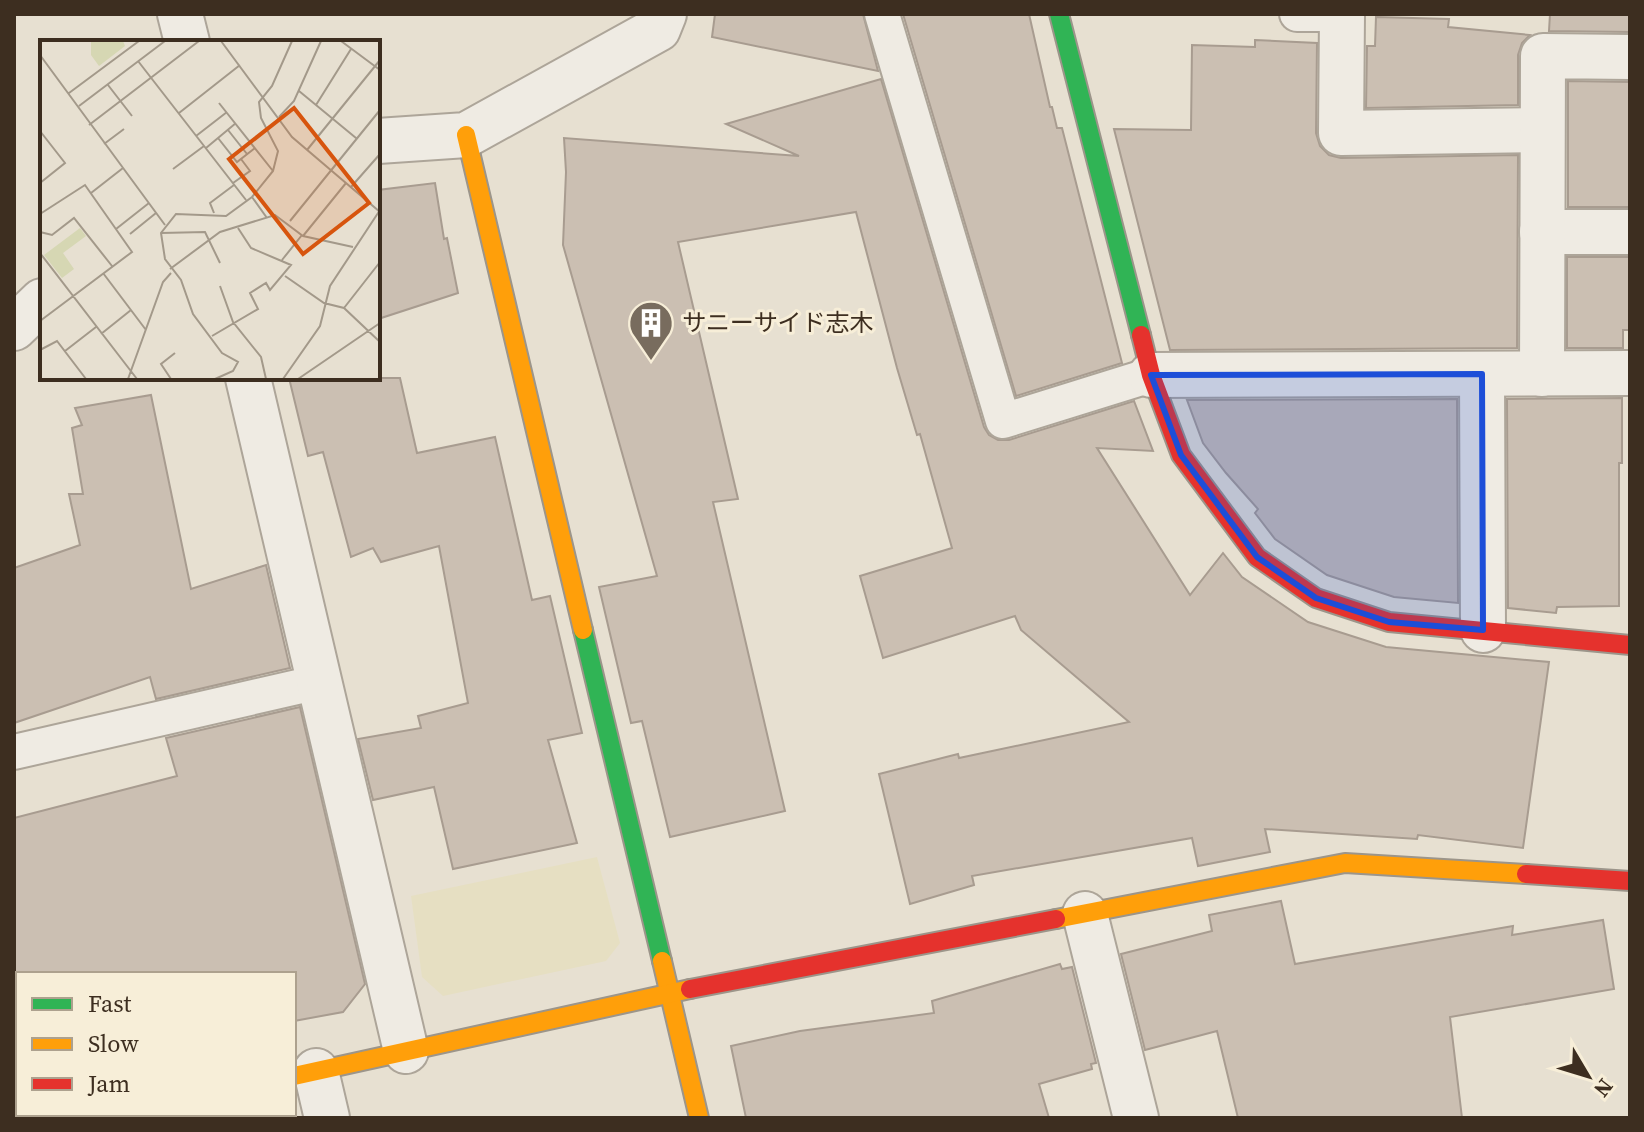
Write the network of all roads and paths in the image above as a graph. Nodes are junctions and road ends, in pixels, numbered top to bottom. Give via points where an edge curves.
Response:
1 (180, 14) edge
2 (664, 14) edge
3 (882, 14) edge
4 (1059, 14) edge
5 (1297, 14) edge
6 (1342, 14) edge
7 (186, 40) edge
8 (1630, 57) edge
9 (1541, 130) junction
10 (466, 135) junction
11 (380, 141) edge
12 (1542, 232) junction
13 (1630, 232) edge
14 (40, 303) edge
15 (14, 328) edge
16 (1630, 373) edge
17 (1482, 374) junction
18 (1542, 374) junction
19 (1151, 375) junction
20 (248, 380) edge
21 (1483, 630) junction
22 (1630, 645) edge
23 (319, 682) junction
24 (14, 752) edge
25 (1630, 881) edge
26 (1085, 914) junction
27 (670, 993) junction
28 (406, 1051) junction
29 (305, 1074) edge
30 (327, 1118) edge
31 (699, 1118) edge
32 (1136, 1118) edge

1 - 7 street
2 - 10 street via 658,29
3 - 19 lane via 1003,421
4 - 19 street
5 - 6 lane
6 - 9 street via 1341,133
8 - 9 street via 1543,56
9 - 12 street
10 - 11 street
10 - 27 street
12 - 13 street
12 - 18 street
14 - 15 street
16 - 18 street
17 - 18 street
17 - 19 street
17 - 21 street
19 - 21 street via 1181,455 1257,557 1316,598 1389,622
20 - 23 street
21 - 22 street
23 - 24 lane
23 - 28 street
25 - 26 street via 1345,863
26 - 27 street
26 - 32 street
27 - 28 street
27 - 31 street
28 - 29 street
29 - 30 street

